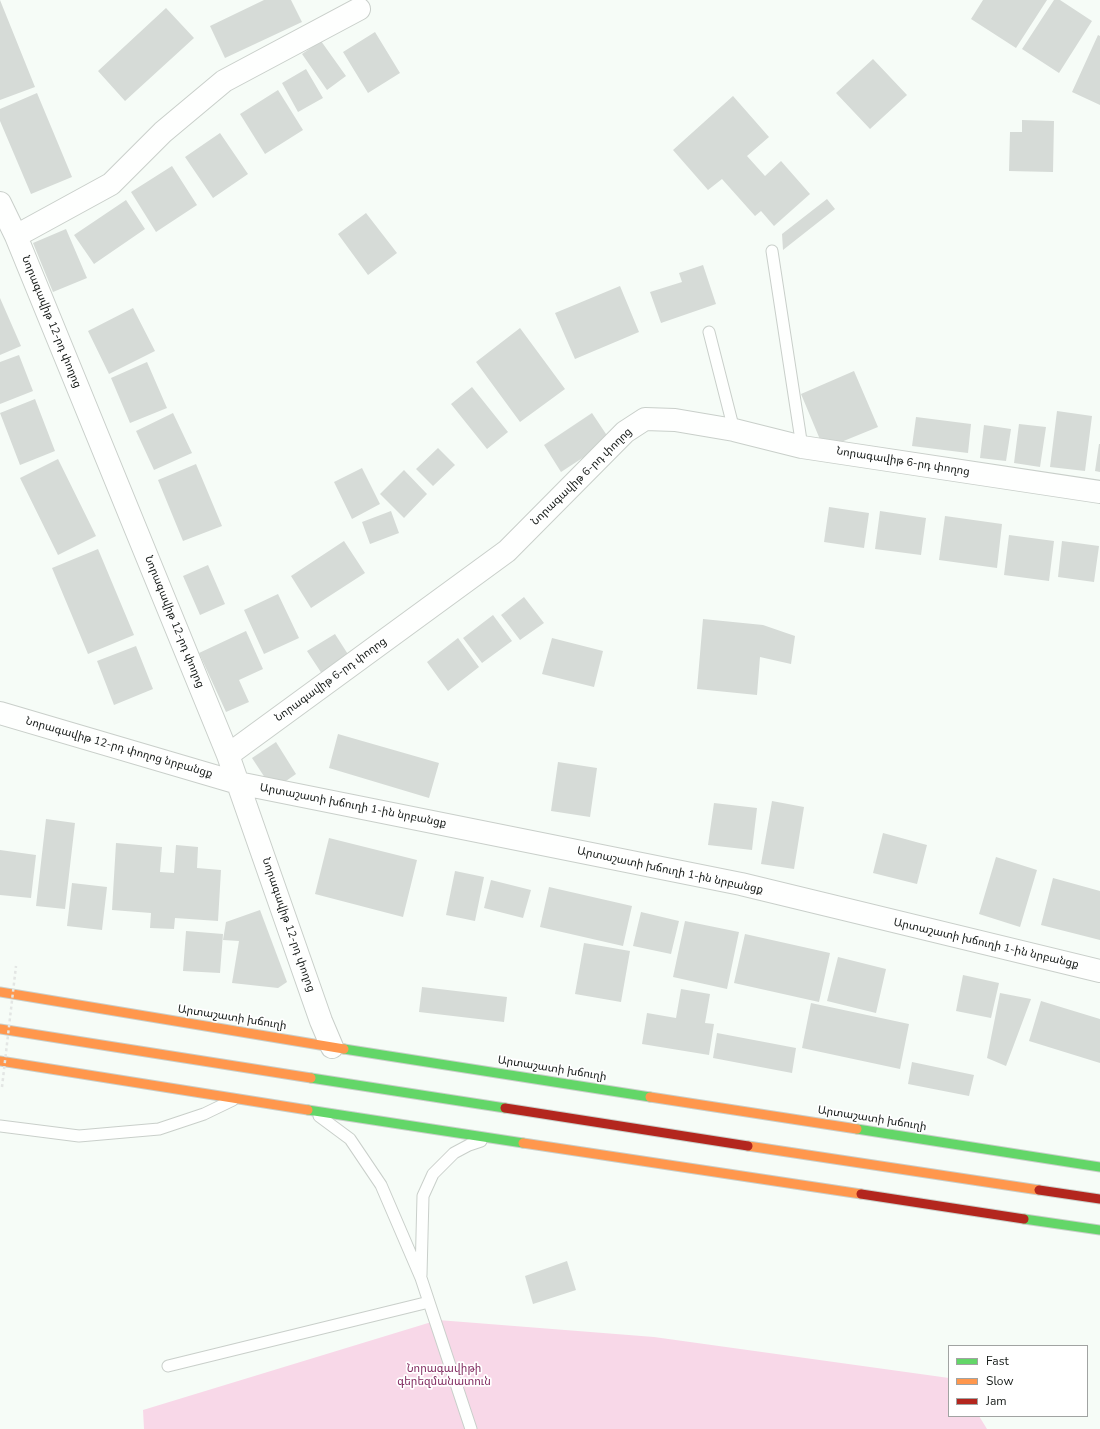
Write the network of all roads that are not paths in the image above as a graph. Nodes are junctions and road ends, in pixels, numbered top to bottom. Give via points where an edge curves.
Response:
1 (359, 9) dead end
2 (0, 203) edge
3 (16, 236) junction
4 (772, 251) dead end
5 (709, 332) dead end
6 (734, 430) junction
7 (802, 447) junction
8 (1100, 492) edge
9 (0, 713) edge
10 (228, 755) junction
11 (238, 783) junction
12 (1100, 971) edge
13 (0, 992) edge
14 (0, 1029) edge
15 (332, 1047) junction
16 (0, 1061) edge
17 (238, 1098) junction
18 (312, 1111) junction
19 (0, 1126) edge
20 (496, 1138) junction
21 (1100, 1167) edge
22 (1100, 1199) edge
23 (1100, 1230) edge
24 (421, 1278) junction
25 (429, 1302) junction
26 (168, 1366) dead end
27 (471, 1429) edge

1 - 3 street via 224,82 163,132 111,184
2 - 3 street, Նորագավիթ 12-րդ փողոց
3 - 10 street, Նորագավիթ 12-րդ փողոց
4 - 7 lane
5 - 6 lane
6 - 7 street, Նորագավիթ 6-րդ փողոց
6 - 10 street, Նորագավիթ 6-րդ փողոց via 675,420 645,419 626,432 507,551
7 - 8 street, Նորագավիթ 6-րդ փողոց
9 - 11 street, Նորագավիթ 12-րդ փողոց նրբանցք
10 - 11 street, Նորագավիթ 12-րդ փողոց
11 - 12 street, Արտաշատի խճուղի 1-ին նրբանցք via 741,884
11 - 15 street, Նորագավիթ 12-րդ փողոց
13 - 15 main road, Արտաշատի խճուղի
14 - 22 main road
15 - 21 main road, Արտաշատի խճուղի
16 - 17 main road
17 - 18 main road
17 - 19 lane via 204,1114 158,1128 79,1136
18 - 20 main road
18 - 24 lane via 350,1139 381,1185
20 - 23 main road
20 - 24 lane via 469,1145 454,1153 433,1174 423,1196
24 - 25 lane
25 - 26 lane
25 - 27 lane

